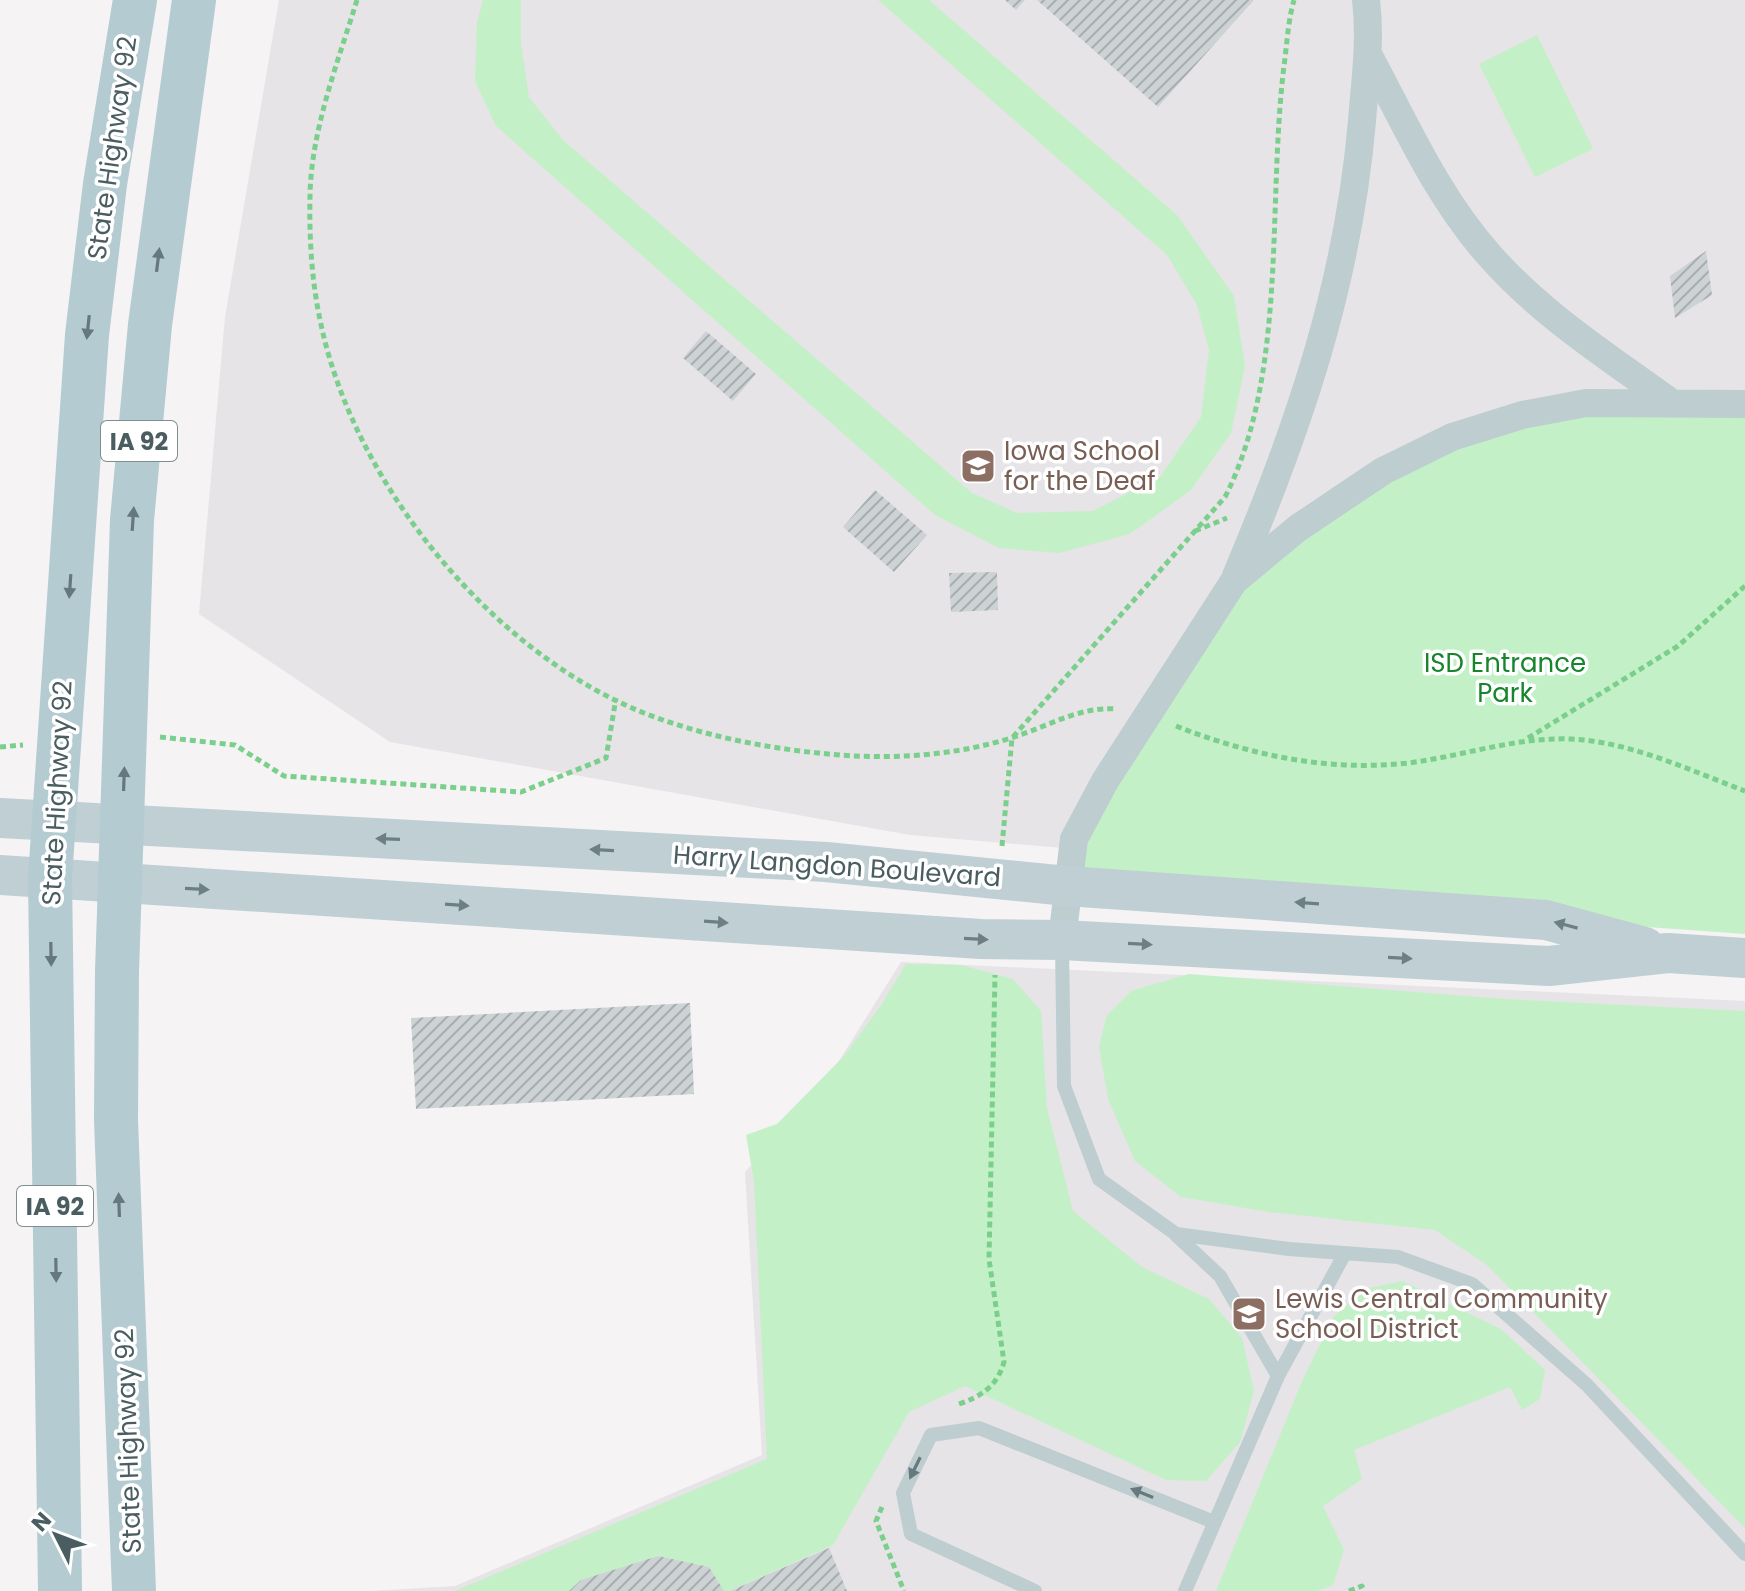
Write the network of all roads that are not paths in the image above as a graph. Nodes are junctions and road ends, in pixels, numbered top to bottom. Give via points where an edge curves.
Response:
1 (135, 0) edge
2 (194, 0) edge
3 (1366, 0) edge
4 (1368, 54) junction
5 (1669, 401) junction
6 (1745, 404) edge
7 (1234, 581) junction
8 (0, 818) edge
9 (53, 820) junction
10 (123, 824) junction
11 (0, 875) edge
12 (50, 878) junction
13 (120, 885) junction
14 (1067, 886) junction
15 (1062, 940) junction
16 (1668, 953) junction
17 (1745, 958) edge
18 (1176, 1234) junction
19 (1344, 1255) junction
20 (1278, 1376) junction
21 (1214, 1522) junction
22 (1745, 1554) edge
23 (60, 1591) edge
24 (134, 1591) edge
25 (1035, 1591) edge
26 (1185, 1591) edge

1 -> 9 main road, State Highway 92 / IA 92 via 87,335
10 -> 2 main road, State Highway 92 / IA 92 via 132,520 150,325
3 - 4 street
4 - 5 street via 1442,192 1489,255 1539,306
4 - 7 street via 1357,177 1327,327 1277,479
5 - 6 street
5 - 7 street via 1586,403 1522,415 1452,437 1334,502
7 - 14 street via 1074,839
8 - 9 main road, Harry Langdon Boulevard
9 - 10 main road, Harry Langdon Boulevard
9 - 12 main road, State Highway 92 / IA 92
10 - 13 main road, State Highway 92 / IA 92
14 -> 10 main road, Harry Langdon Boulevard via 826,862
11 - 12 main road, Harry Langdon Boulevard
12 - 13 main road, Harry Langdon Boulevard
12 -> 23 main road, State Highway 92 / IA 92
13 -> 15 main road, Harry Langdon Boulevard
24 -> 13 main road, State Highway 92 / IA 92 via 116,1120
14 - 15 street
16 -> 14 main road, Harry Langdon Boulevard via 1546,920
15 -> 16 main road, Harry Langdon Boulevard via 1549,966
15 - 18 lane via 1064,1086 1099,1179
16 - 17 main road, Harry Langdon Boulevard
18 - 19 lane
18 - 20 lane via 1220,1276
19 - 20 lane
19 - 22 lane via 1398,1257 1472,1284 1587,1385
20 - 21 lane
21 -> 25 lane via 979,1428 931,1435 903,1493 911,1534
21 - 26 lane

